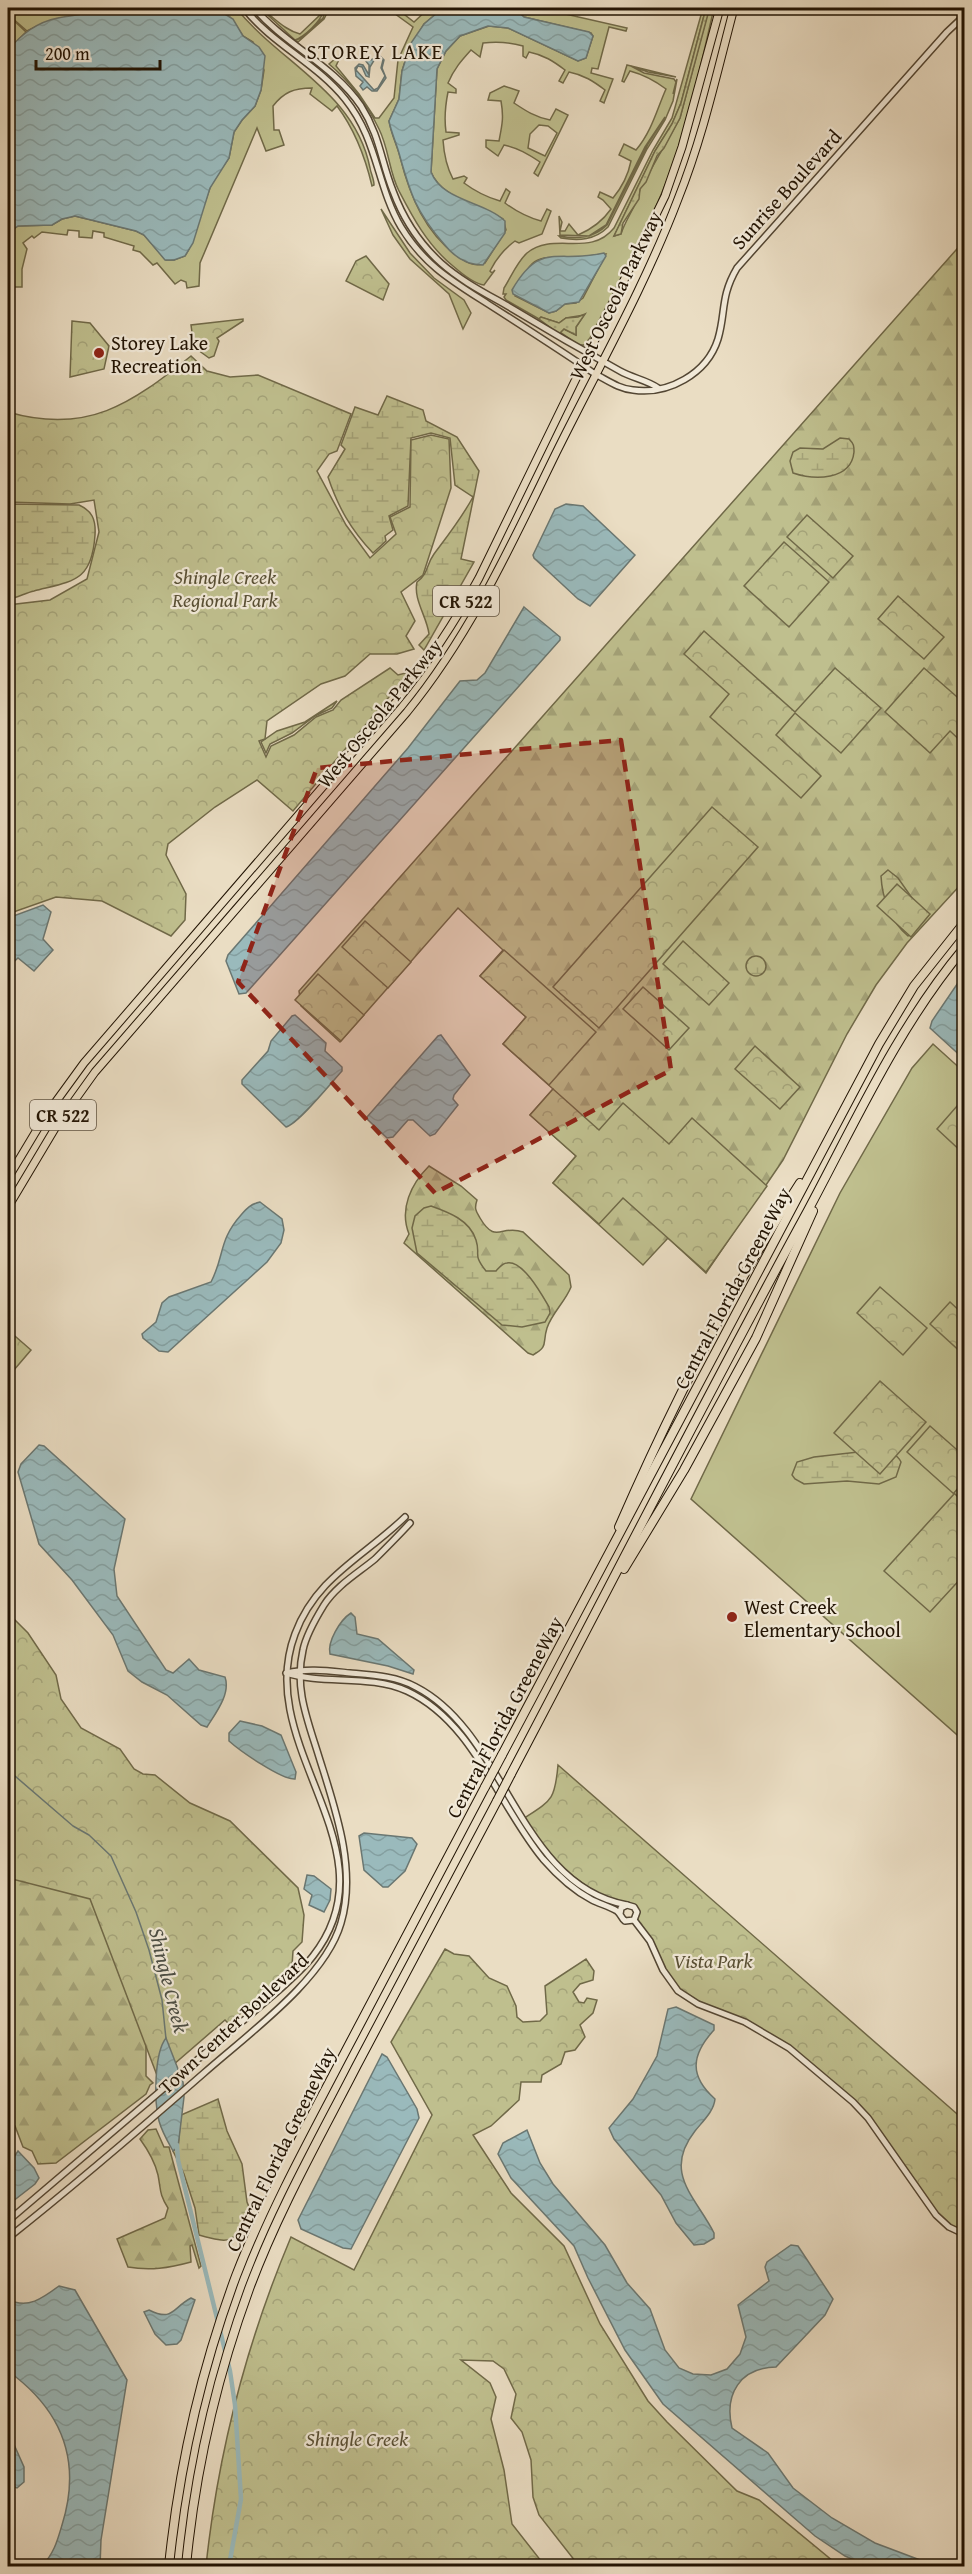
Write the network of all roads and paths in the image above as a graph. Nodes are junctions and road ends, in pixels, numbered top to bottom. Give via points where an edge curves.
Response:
1 (244, 8) edge
2 (254, 8) edge
3 (720, 8) edge
4 (736, 8) edge
5 (964, 16) edge
6 (588, 354) junction
7 (602, 361) junction
8 (583, 366) junction
9 (595, 374) junction
10 (658, 388) junction
11 (964, 923) edge
12 (964, 948) edge
13 (843, 1145) junction
14 (823, 1149) junction
15 (8, 1178) edge
16 (8, 1207) edge
17 (405, 1517) dead end
18 (410, 1522) dead end
19 (595, 1580) junction
20 (599, 1608) junction
21 (300, 1669) junction
22 (286, 1673) junction
23 (300, 1677) junction
24 (627, 1905) junction
25 (620, 1914) junction
26 (634, 1920) junction
27 (8, 2221) edge
28 (964, 2234) edge
29 (8, 2238) edge
30 (169, 2566) edge
31 (186, 2566) edge

1 - 8 street, Sunrise Boulevard via 274,40 325,78 350,105 373,149 386,197 400,225 429,263
2 - 6 street via 334,75 354,97 381,147 392,190 403,213 434,257 462,280
3 - 6 main road, West Osceola Parkway / CR 522 via 665,196
4 - 7 main road, West Osceola Parkway / CR 522 via 678,201
5 - 10 street, Sunrise Boulevard via 737,268 723,298 718,338 706,362 691,376
6 - 7 street
6 - 8 main road, West Osceola Parkway / CR 522
7 - 9 main road, West Osceola Parkway / CR 522
7 - 10 street
8 - 9 street, Sunrise Boulevard
8 - 15 main road, West Osceola Parkway / CR 522 via 479,578 424,666 84,1063 44,1118
9 - 10 street, Sunrise Boulevard via 633,390
9 - 16 main road, West Osceola Parkway / CR 522 via 495,576 436,675 95,1072 57,1125
11 - 14 highway, Central Florida GreeneWay via 902,1005
12 - 13 highway, Central Florida GreeneWay via 915,1014
13 - 20 highway, Central Florida GreeneWay
13 - 20 highway via 756,1338 651,1527
14 - 19 highway, Central Florida GreeneWay
14 - 19 highway via 780,1213 715,1326 659,1436
17 - 22 street, Town Center Boulevard via 319,1591 295,1634
18 - 21 street, Town Center Boulevard via 326,1603 303,1649
19 - 30 highway, Central Florida GreeneWay, bridge via 273,2192 236,2276 197,2400 183,2463
20 - 31 highway, Central Florida GreeneWay, bridge via 278,2219 249,2289 221,2375 197,2478
21 - 22 street
21 - 23 street, Town Center Boulevard
21 - 24 street via 381,1676 407,1683 429,1695 454,1716 472,1739 556,1863 597,1894
22 - 23 street
22 - 27 street, Town Center Boulevard via 295,1735 337,1847 340,1892 328,1932 301,1969
23 - 25 street via 377,1682 417,1696 466,1742 530,1842 553,1870 576,1890
23 - 29 street, Town Center Boulevard via 303,1708 343,1844 348,1896 330,1949 314,1972 270,2014
24 - 25 street
24 - 26 street via 636,1909
25 - 26 street via 625,1921
26 - 28 street via 678,1991 770,2036 835,2085 868,2118 936,2215

